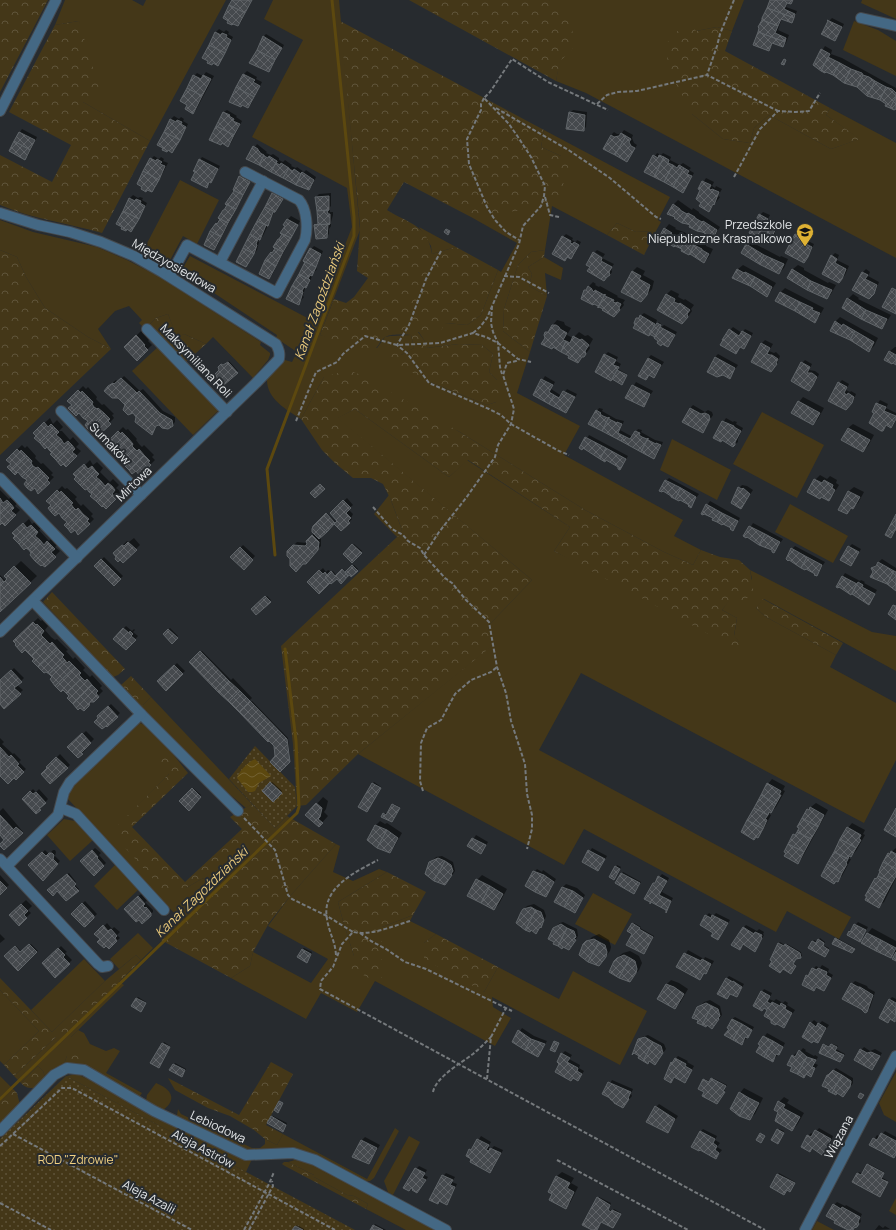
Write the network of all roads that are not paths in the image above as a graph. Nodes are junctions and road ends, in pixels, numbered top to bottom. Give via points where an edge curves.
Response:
1 (56, 0) edge
2 (861, 18) dead end
3 (896, 26) edge
4 (0, 111) edge
5 (245, 172) dead end
6 (263, 181) junction
7 (0, 213) edge
8 (220, 262) junction
9 (170, 276) junction
10 (147, 329) dead end
11 (279, 350) joint
12 (61, 411) dead end
13 (227, 412) junction
14 (0, 478) edge
15 (142, 495) junction
16 (77, 558) junction
17 (33, 601) junction
18 (0, 632) edge
19 (141, 714) junction
20 (61, 808) junction
21 (238, 811) road end
22 (3, 862) edge
23 (164, 910) dead end
24 (108, 966) dead end
25 (896, 1056) edge
26 (0, 1131) edge
27 (446, 1230) edge
28 (805, 1230) edge

1 - 4 street
2 - 3 street
5 - 6 street
6 - 8 street
6 - 8 street via 299,200 305,207 305,240 277,293
7 - 9 street, Międzyosiedlowa via 101,242 134,256
8 - 9 street via 187,245
9 - 11 street, Międzyosiedlowa via 276,344
10 - 13 street, Maksymiliana Roli
11 - 13 street, Mirtowa via 279,359
12 - 15 street, Sumaków
13 - 15 street, Mirtowa
14 - 16 street
15 - 16 street, Mirtowa
16 - 17 street, Mirtowa
17 - 18 street, Mirtowa
17 - 19 street
19 - 20 street via 70,782 64,792
19 - 21 street
20 - 22 street via 58,815
20 - 23 street via 76,814
22 - 24 street via 98,964 102,967
25 - 28 street, Wiązana
26 - 27 street, Lebiodowa via 54,1075 67,1068 84,1070 154,1111 246,1155 293,1153 315,1160

